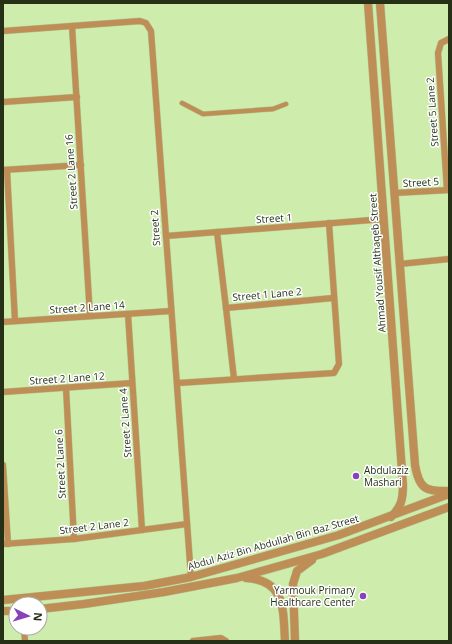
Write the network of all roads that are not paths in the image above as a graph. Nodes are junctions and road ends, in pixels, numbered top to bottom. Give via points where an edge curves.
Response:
1 (368, 3) edge
2 (380, 3) edge
3 (72, 26) junction
4 (3, 31) edge
5 (449, 40) edge
6 (77, 97) junction
7 (3, 102) edge
8 (182, 103) dead end
9 (286, 104) dead end
10 (379, 148) junction
11 (81, 165) junction
12 (5, 170) edge
13 (394, 176) junction
14 (448, 190) edge
15 (395, 193) junction
16 (384, 219) junction
17 (329, 223) junction
18 (217, 232) junction
19 (166, 236) junction
20 (449, 259) edge
21 (400, 264) junction
22 (333, 298) junction
23 (226, 308) junction
24 (171, 311) junction
25 (128, 314) junction
26 (90, 316) junction
27 (15, 321) junction
28 (3, 322) edge
29 (234, 379) junction
30 (132, 383) junction
31 (178, 383) junction
32 (66, 388) junction
33 (3, 392) edge
34 (400, 440) junction
35 (3, 465) edge
36 (415, 465) junction
37 (449, 491) edge
38 (449, 494) edge
39 (449, 507) edge
40 (391, 517) junction
41 (187, 524) junction
42 (142, 530) junction
43 (74, 539) junction
44 (6, 544) edge
45 (322, 554) junction
46 (191, 577) junction
47 (237, 578) junction
48 (115, 589) junction
49 (70, 594) junction
50 (3, 600) edge
51 (84, 604) junction
52 (51, 607) junction
53 (48, 608) edge
54 (293, 613) junction
55 (283, 614) junction
56 (193, 641) edge
57 (226, 641) edge
58 (285, 641) edge
59 (295, 641) edge

1 - 10 street, Ahmad Yousif Althaqeb Street
2 - 13 street
3 - 4 street, Street 2
3 - 6 street, Street 2 Lane 16
3 - 19 street, Street 2 via 140,21 151,31
5 - 14 street, Street 5 Lane 2 via 441,43 438,54
6 - 7 street
6 - 11 street, Street 2 Lane 16
8 - 9 street via 203,114 273,109
10 - 13 street via 382,146 387,150 388,170
10 - 16 street, Ahmad Yousif Althaqeb Street
11 - 12 street
11 - 26 street, Street 2 Lane 16
12 - 27 street
13 - 15 street
14 - 15 street, Street 5
15 - 21 street
16 - 17 street, Street 1
16 - 34 street, Ahmad Yousif Althaqeb Street
17 - 18 street, Street 1
17 - 22 street
18 - 19 street, Street 1
18 - 23 street
19 - 24 street, Street 2
20 - 21 street
21 - 36 street
22 - 23 street, Street 1 Lane 2
22 - 29 street via 339,364 334,373
23 - 29 street, Street 1 Lane 2
24 - 25 street, Street 2 Lane 14
24 - 31 street, Street 2
25 - 26 street, Street 2 Lane 14
25 - 30 street, Street 2 Lane 4
26 - 27 street, Street 2 Lane 14
27 - 28 street, Street 2 Lane 14
29 - 31 street
30 - 32 street, Street 2 Lane 12
30 - 42 street, Street 2 Lane 4
31 - 41 street, Street 2
32 - 33 street, Street 2 Lane 12
32 - 43 street, Street 2 Lane 6
34 - 36 street via 403,443 405,464 412,468
34 - 40 street, Ahmad Yousif Althaqeb Street via 403,498
35 - 44 street
36 - 37 street via 418,480 423,487 433,492
38 - 40 street, Abdul Aziz Bin Abdullah Bin Baz Street
39 - 45 street, Abdul Aziz Bin Abdullah Bin Baz Street
40 - 46 street, Abdul Aziz Bin Abdullah Bin Baz Street via 302,546
41 - 42 street, Street 2 Lane 2
41 - 46 street, Street 2
42 - 43 street, Street 2 Lane 2
43 - 44 street, Street 2 Lane 2
45 - 47 street, Abdul Aziz Bin Abdullah Bin Baz Street
45 - 54 street via 297,571 293,584
46 - 48 street, Abdul Aziz Bin Abdullah Bin Baz Street
47 - 51 street, Abdul Aziz Bin Abdullah Bin Baz Street
47 - 55 street via 257,578 275,588
48 - 49 street, Abdul Aziz Bin Abdullah Bin Baz Street
48 - 51 street via 109,593 84,598
49 - 50 street, Abdul Aziz Bin Abdullah Bin Baz Street
49 - 52 street via 69,603
51 - 52 street, Abdul Aziz Bin Abdullah Bin Baz Street
52 - 53 street, Abdul Aziz Bin Abdullah Bin Baz Street
54 - 55 street
54 - 59 street
55 - 58 street
56 - 57 street via 221,638

